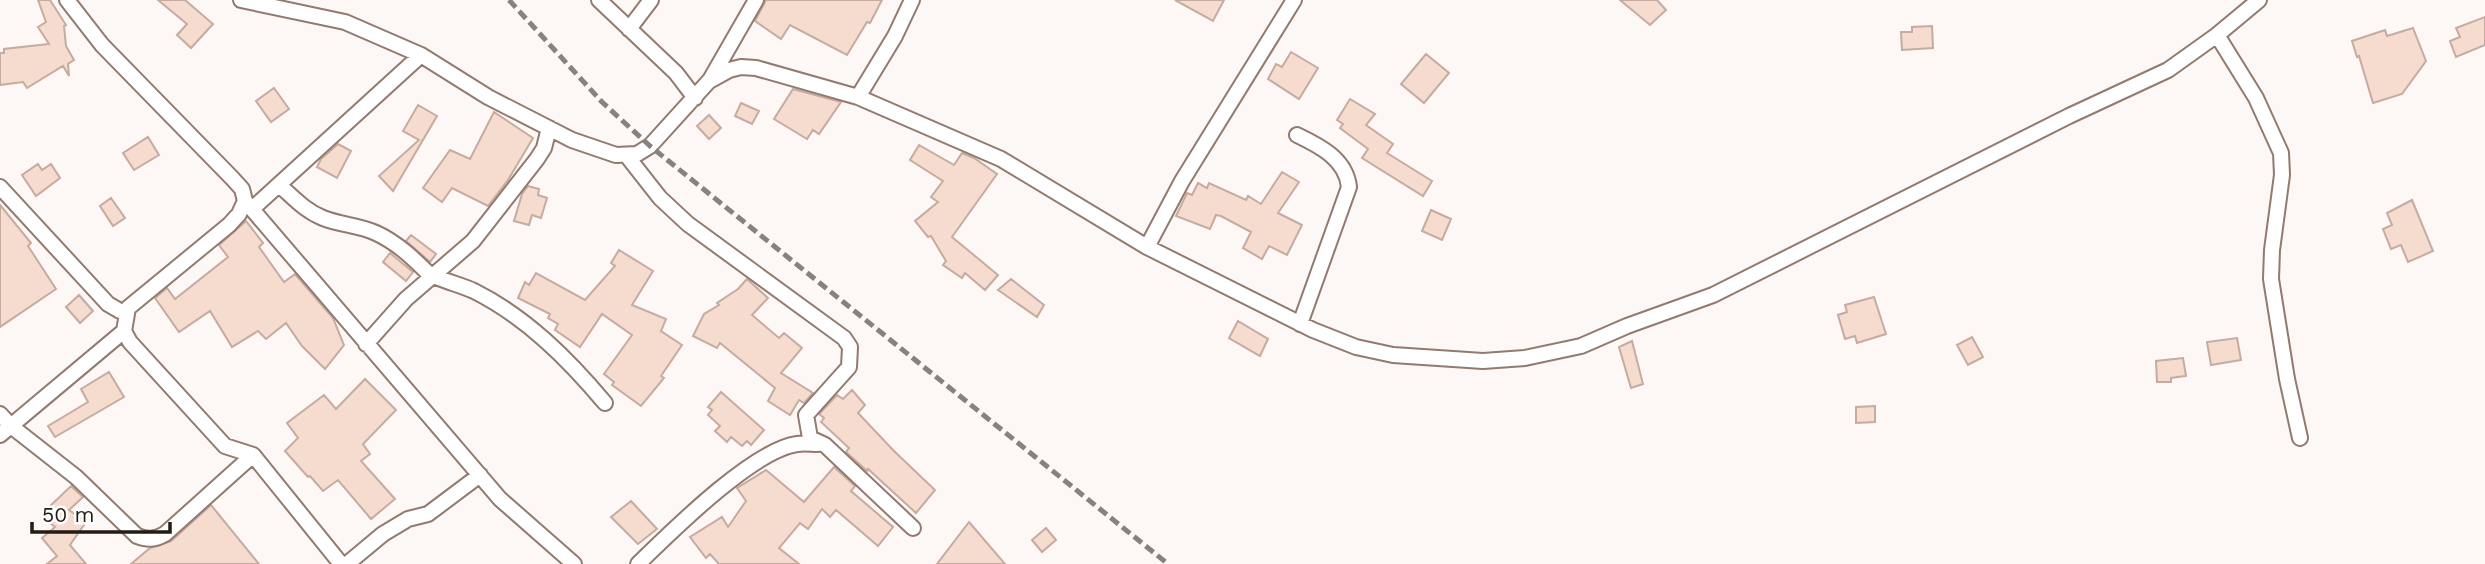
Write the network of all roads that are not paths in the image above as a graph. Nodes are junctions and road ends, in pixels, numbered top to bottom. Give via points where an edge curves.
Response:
1 (67, 0) edge
2 (241, 0) edge
3 (599, 0) edge
4 (651, 0) edge
5 (756, 0) edge
6 (912, 0) edge
7 (1294, 0) edge
8 (2259, 0) edge
9 (629, 29) junction
10 (2217, 35) junction
11 (421, 55) junction
12 (709, 81) junction
13 (695, 97) junction
14 (858, 97) junction
15 (549, 128) junction
16 (1297, 135) dead end
17 (627, 156) junction
18 (279, 184) junction
19 (0, 187) edge
20 (249, 205) junction
21 (1147, 247) junction
22 (433, 276) junction
23 (128, 309) junction
24 (1300, 324) junction
25 (124, 331) junction
26 (366, 344) junction
27 (605, 403) dead end
28 (0, 415) edge
29 (5, 430) edge
30 (2300, 438) dead end
31 (825, 445) junction
32 (253, 456) junction
33 (480, 475) junction
34 (913, 528) dead end
35 (341, 564) edge
36 (347, 564) edge
37 (574, 564) edge
38 (638, 564) edge

1 - 20 street via 102,45 232,177
2 - 11 street via 345,22
3 - 9 street
4 - 9 street
5 - 12 street
6 - 14 street
7 - 21 street via 1182,181
8 - 10 street
9 - 13 street
10 - 24 street via 2168,70 1713,295 1581,346 1525,358 1433,359 1356,347
10 - 30 street via 2256,97 2281,153 2271,279
11 - 15 street
11 - 18 street
12 - 13 street
12 - 14 street via 729,70 756,68
13 - 17 street via 650,146
14 - 21 street via 1001,159
15 - 17 street via 572,140
15 - 22 street via 544,148 503,205 473,242
16 - 24 street via 1340,163 1348,174 1349,187
17 - 31 street via 660,198 688,223 850,347 849,367 806,415 810,438
18 - 20 street
18 - 22 street via 325,220 377,233
19 - 23 street via 108,304 120,311
20 - 23 street
20 - 26 street
21 - 24 street
22 - 26 street
22 - 27 street via 473,291 533,330 567,359
23 - 25 street
25 - 29 street
25 - 32 street via 225,446
26 - 33 street
28 - 29 street
29 - 32 street via 76,477 137,536 148,540 165,534
31 - 34 street
31 - 38 street via 797,444 753,464
32 - 35 street
33 - 36 street via 428,514 408,519 383,534
33 - 37 street via 500,499

